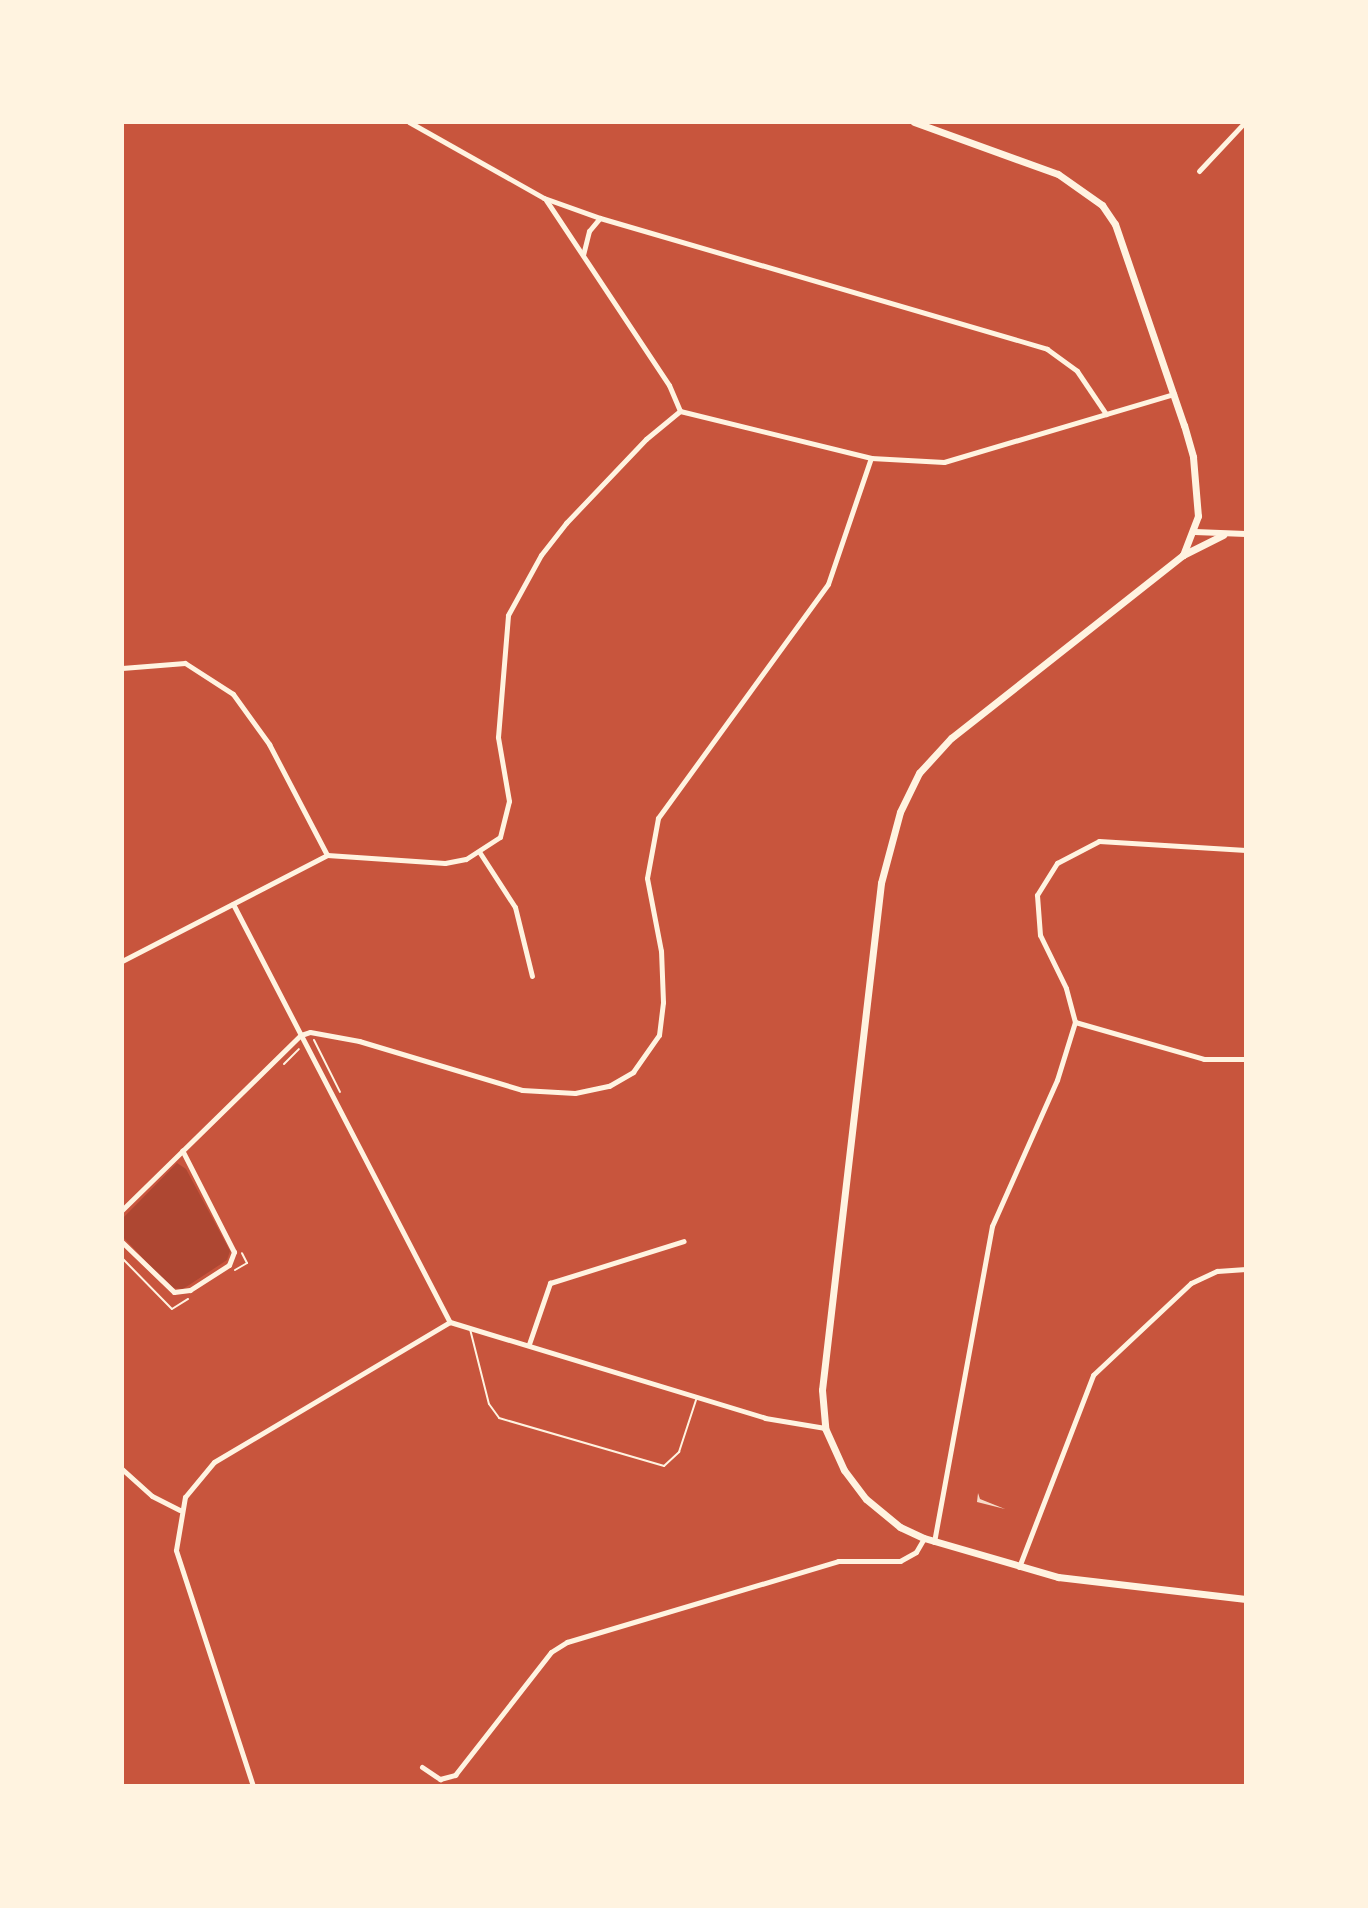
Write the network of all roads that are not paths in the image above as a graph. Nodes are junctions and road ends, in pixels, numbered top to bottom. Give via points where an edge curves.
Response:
1 (409, 122) edge
2 (914, 122) edge
3 (1245, 122) edge
4 (1199, 171) dead end
5 (544, 198) junction
6 (600, 218) junction
7 (583, 256) junction
8 (1174, 394) junction
9 (680, 411) junction
10 (1106, 414) junction
11 (871, 458) junction
12 (1195, 532) junction
13 (1246, 534) edge
14 (1223, 535) junction
15 (1183, 555) junction
16 (122, 668) edge
17 (1246, 850) edge
18 (480, 853) junction
19 (327, 855) junction
20 (233, 904) junction
21 (122, 961) edge
22 (532, 976) dead end
23 (1075, 1022) junction
24 (301, 1035) junction
25 (1246, 1059) edge
26 (182, 1150) junction
27 (122, 1210) edge
28 (684, 1241) dead end
29 (122, 1242) edge
30 (1246, 1269) edge
31 (450, 1322) junction
32 (469, 1326) junction
33 (529, 1344) junction
34 (697, 1396) junction
35 (825, 1428) junction
36 (122, 1469) edge
37 (180, 1510) junction
38 (924, 1538) junction
39 (934, 1542) junction
40 (1018, 1568) junction
41 (1246, 1599) edge
42 (422, 1767) dead end
43 (253, 1786) edge

1 - 5 street
2 - 8 main road via 1058,174 1102,205 1115,224
3 - 4 street
5 - 6 street
5 - 7 street
6 - 7 street via 589,231
6 - 10 street via 1047,349 1077,371
7 - 9 street via 669,385
8 - 10 street
8 - 12 main road via 1193,457
9 - 11 street
9 - 18 street via 566,523 541,555 508,615 498,737 509,801 507,822 500,837
10 - 11 street via 944,462
11 - 24 street via 828,584 658,818 647,878 661,951 663,1002 659,1035 633,1072 609,1086 575,1093 522,1090 359,1041
12 - 14 street
12 - 15 main road
13 - 14 street
14 - 15 main road
15 - 35 main road via 951,738 919,773 900,812 881,883 822,1390
16 - 19 street via 185,663 233,694 269,744
17 - 23 street via 1099,841 1057,863 1037,895 1035,914
18 - 19 street via 421,864
18 - 22 street via 515,907
19 - 20 street
20 - 21 street
20 - 24 street
23 - 25 street via 1204,1059
23 - 39 street via 1057,1080 992,1226
24 - 26 street
24 - 31 street
26 - 27 street
26 - 29 street via 234,1252 229,1265 190,1290 174,1292
28 - 33 street via 550,1283
30 - 40 street via 1217,1271 1191,1283 1093,1375
31 - 32 street
31 - 37 street via 214,1462 192,1484
32 - 33 street
32 - 34 lane via 489,1404 499,1418 652,1466 664,1466 679,1452
33 - 34 street
34 - 35 street via 765,1418
35 - 38 main road via 844,1470 866,1499 900,1527
36 - 37 street via 152,1496
37 - 43 street via 178,1564
38 - 39 main road
38 - 42 street via 916,1552 900,1561 838,1561 567,1642 551,1652 455,1775 440,1779
39 - 40 main road
40 - 41 main road

